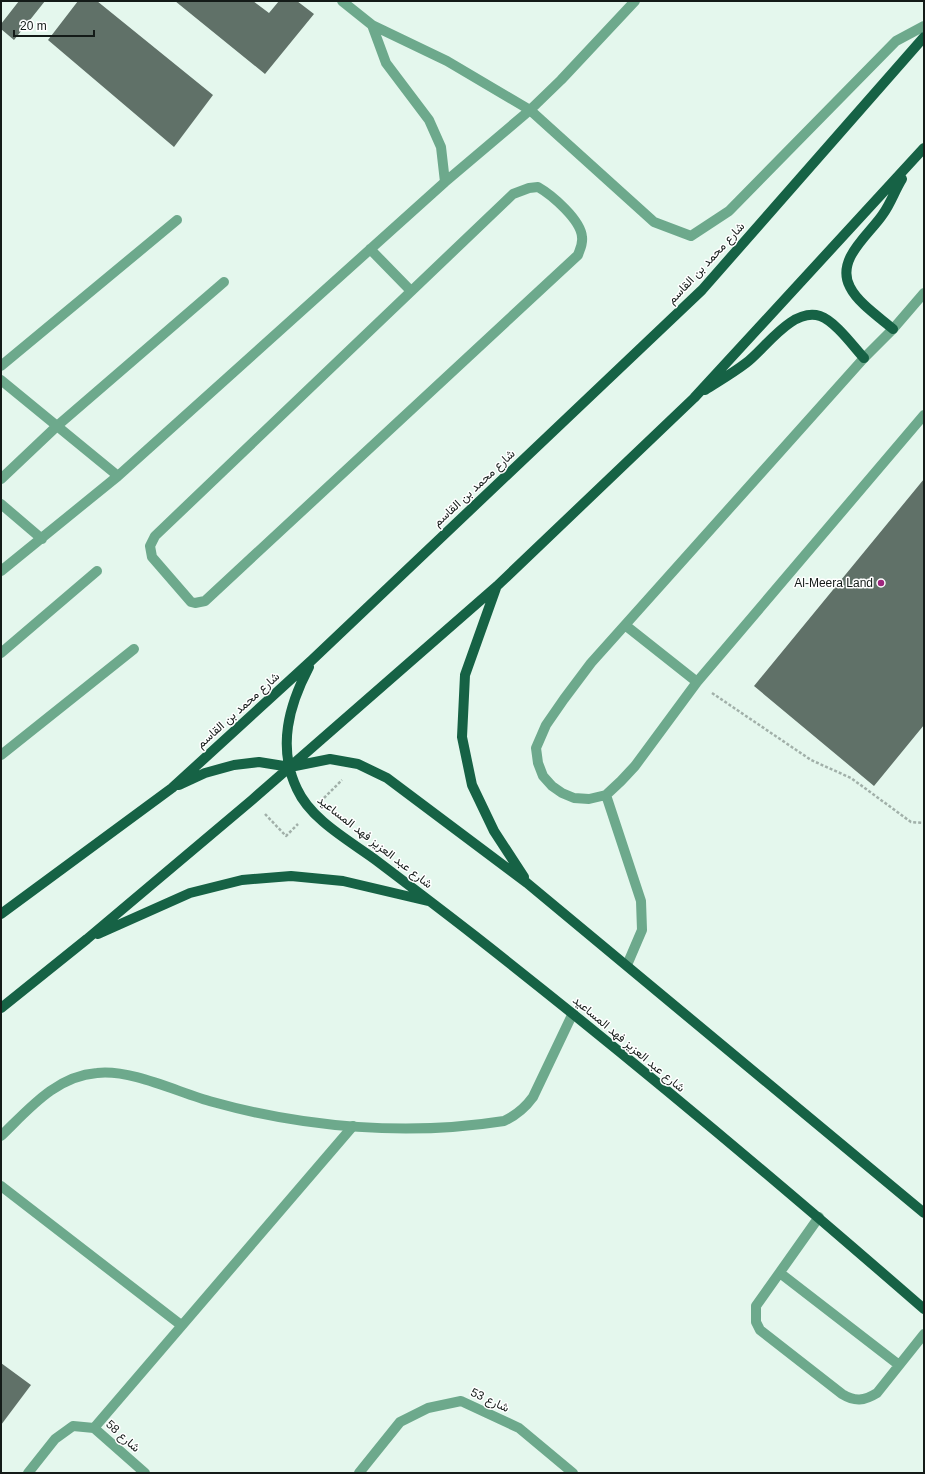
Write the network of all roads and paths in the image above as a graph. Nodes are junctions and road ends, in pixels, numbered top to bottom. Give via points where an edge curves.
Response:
1 (342, 1) edge
2 (634, 1) edge
3 (372, 25) junction
4 (924, 26) edge
5 (924, 37) edge
6 (530, 110) junction
7 (924, 148) edge
8 (913, 160) junction
9 (445, 182) junction
10 (177, 220) dead end
11 (370, 249) junction
12 (224, 282) dead end
13 (411, 291) junction
14 (924, 293) edge
15 (893, 329) junction
16 (864, 358) junction
17 (1, 366) edge
18 (1, 380) edge
19 (694, 398) junction
20 (924, 416) edge
21 (57, 426) junction
22 (118, 476) junction
23 (1, 479) edge
24 (1, 504) edge
25 (42, 539) junction
26 (1, 571) edge
27 (97, 571) dead end
28 (497, 586) junction
29 (625, 625) junction
30 (134, 649) dead end
31 (1, 653) edge
32 (312, 660) junction
33 (697, 682) junction
34 (1, 755) edge
35 (290, 767) junction
36 (172, 788) junction
37 (606, 794) junction
38 (924, 823) edge
39 (527, 882) junction
40 (432, 902) junction
41 (1, 914) edge
42 (87, 939) junction
43 (627, 965) junction
44 (1, 1008) edge
45 (572, 1013) junction
46 (353, 1126) junction
47 (1, 1136) edge
48 (1, 1186) edge
49 (924, 1213) edge
50 (819, 1217) junction
51 (780, 1273) junction
52 (924, 1309) edge
53 (181, 1325) junction
54 (924, 1334) edge
55 (899, 1365) junction
56 (94, 1428) junction
57 (28, 1473) edge
58 (145, 1473) edge
59 (359, 1473) edge
60 (573, 1473) edge

1 - 3 street
2 - 6 street
3 - 6 street via 447,60
3 - 9 street via 386,63 429,120 441,147
4 - 6 street via 896,41 729,211 691,236 654,222
5 - 32 main road, شارع محمد بن القاسم via 702,290
6 - 9 street
7 - 8 main road
8 - 15 main road via 883,215 851,254 847,266 846,276 854,294
8 - 19 main road
9 - 11 street
10 - 17 street
11 - 13 street
11 - 22 street
12 - 21 street
13 - 13 street via 513,194 521,190 538,187 546,192 581,229 583,238 578,255 204,601 191,602 152,557 152,541
14 - 15 street
15 - 16 street
16 - 19 main road via 830,321 815,315 803,317 786,325 743,366
16 - 29 street
18 - 21 street
19 - 28 main road
20 - 33 street
21 - 22 street
21 - 23 street
22 - 25 street
24 - 25 street
25 - 26 street
27 - 31 street
28 - 35 main road
28 - 39 main road via 465,675 462,737 472,785 494,830
29 - 33 street
29 - 37 street via 591,663 564,699 546,725 536,748 543,776 562,793 574,798 589,799
30 - 34 street
32 - 35 main road, شارع عبد العزيز فهد المساعيد via 291,707 286,730
32 - 36 main road, شارع محمد بن القاسم
33 - 37 street via 635,766
33 - 38 path via 811,760 852,778 911,822
35 - 36 main road via 259,762 234,765
35 - 39 main road via 330,759 358,764 387,778
35 - 40 main road, شارع عبد العزيز فهد المساعيد via 297,789 310,811
35 - 42 main road
36 - 41 main road, شارع محمد بن القاسم
37 - 43 street via 641,901 642,930
39 - 43 main road
40 - 42 main road via 343,881 292,876 242,880 190,893
40 - 45 main road, شارع عبد العزيز فهد المساعيد
42 - 44 main road
43 - 49 main road
45 - 46 street via 533,1097 516,1115 492,1123 422,1128
45 - 50 main road, شارع عبد العزيز فهد المساعيد
46 - 47 street via 282,1118 214,1103 122,1074 97,1072 73,1078 50,1090
46 - 53 street
48 - 53 street
50 - 51 street
50 - 52 main road, شارع عبد العزيز فهد المساعيد
51 - 55 street
51 - 55 street via 756,1306 756,1322 760,1330 842,1394 850,1399 869,1398 877,1393
53 - 56 street
54 - 55 street
56 - 57 street, شارع 58 via 74,1426 55,1439
56 - 58 street, شارع 58
59 - 60 street, شارع 53 via 400,1422 428,1408 461,1401 519,1428

